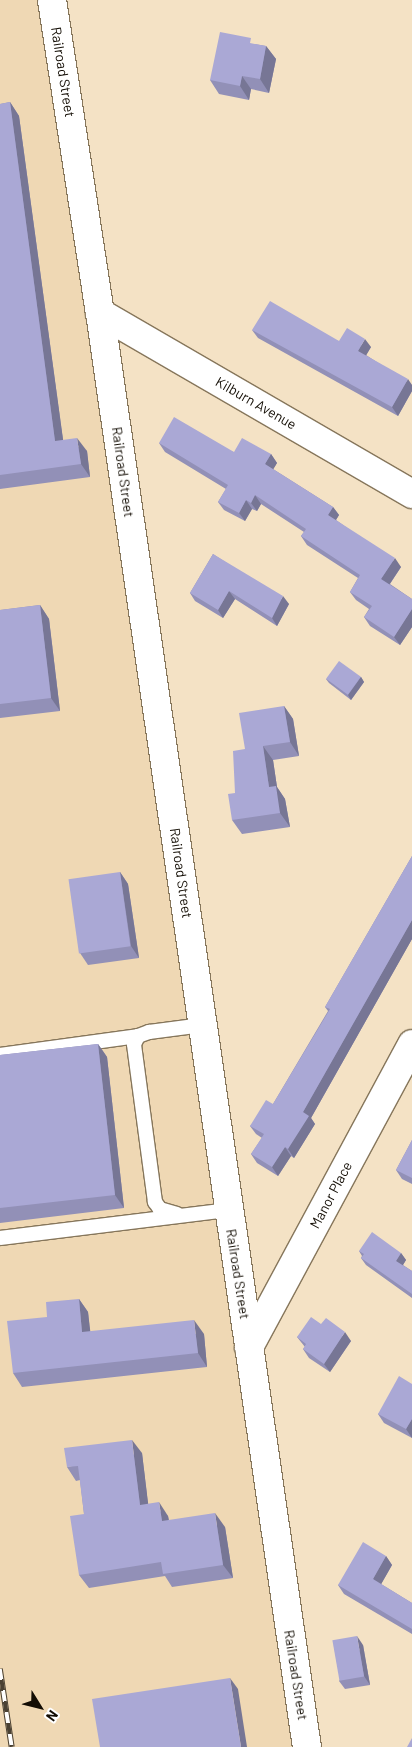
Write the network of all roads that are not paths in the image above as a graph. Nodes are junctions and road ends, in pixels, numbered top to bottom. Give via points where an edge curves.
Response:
1 (52, 0) edge
2 (100, 313) junction
3 (412, 494) edge
4 (202, 1024) junction
5 (143, 1034) junction
6 (412, 1044) edge
7 (0, 1055) edge
8 (228, 1210) junction
9 (177, 1214) junction
10 (0, 1238) edge
11 (250, 1346) junction
12 (307, 1747) edge

1 - 2 street, Railroad Street
2 - 3 street, Kilburn Avenue
2 - 4 street, Railroad Street
4 - 5 lane
4 - 8 street, Railroad Street
5 - 7 lane
5 - 9 lane via 134,1044 153,1192 160,1209
6 - 11 street, Manor Place
8 - 9 lane
8 - 11 street, Railroad Street
9 - 10 lane
11 - 12 street, Railroad Street

